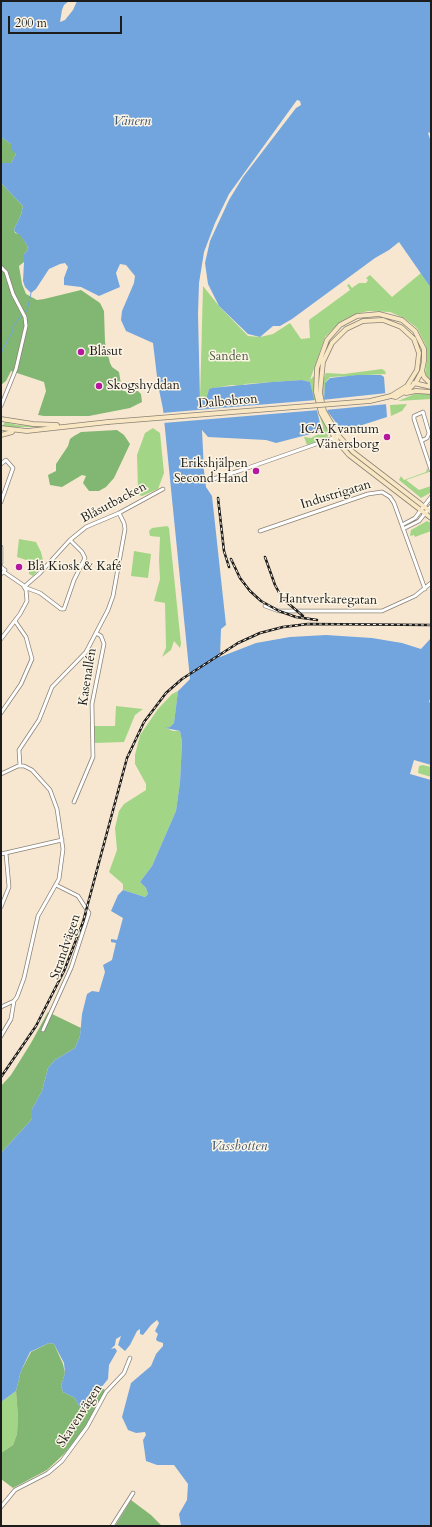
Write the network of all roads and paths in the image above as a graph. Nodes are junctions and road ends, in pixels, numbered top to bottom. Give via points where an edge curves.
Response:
1 (1, 267) edge
2 (422, 371) junction
3 (414, 377) junction
4 (416, 382) junction
5 (431, 385) edge
6 (407, 386) junction
7 (424, 391) junction
8 (431, 392) edge
9 (403, 394) junction
10 (391, 396) junction
11 (1, 406) edge
12 (1, 419) edge
13 (67, 426) junction
14 (1, 428) edge
15 (19, 431) junction
16 (1, 435) edge
17 (336, 437) junction
18 (421, 441) junction
19 (319, 444) junction
20 (1, 464) edge
21 (431, 470) edge
22 (210, 480) dead end
23 (163, 489) dead end
24 (431, 497) edge
25 (1, 502) edge
26 (423, 508) junction
27 (429, 510) edge
28 (119, 512) junction
29 (431, 518) edge
30 (402, 524) junction
31 (403, 529) junction
32 (260, 531) dead end
33 (70, 540) junction
34 (1, 547) edge
35 (1, 563) edge
36 (1, 567) edge
37 (2, 573) edge
38 (431, 583) edge
39 (24, 587) junction
40 (425, 589) junction
41 (265, 606) dead end
42 (15, 621) junction
43 (96, 633) junction
44 (1, 639) edge
45 (1, 713) edge
46 (20, 766) junction
47 (1, 774) edge
48 (74, 802) dead end
49 (62, 840) junction
50 (1, 854) edge
51 (6, 854) junction
52 (56, 885) junction
53 (1, 907) edge
54 (14, 1001) junction
55 (1, 1006) edge
56 (44, 1030) dead end
57 (1, 1036) edge
58 (130, 1358) dead end
59 (133, 1493) dead end
60 (1, 1507) edge
61 (112, 1526) edge

1 - 11 street via 6,272 26,326 21,352
2 - 4 main road
2 - 5 main road
2 - 17 main road via 422,342 412,328 402,320 389,315 374,314 353,318 340,325 327,340 316,378 319,406
3 - 4 main road
3 - 6 main road
3 - 17 main road via 419,366 419,353 414,339 402,327 383,320 370,320 351,326 340,333 326,354 320,393 324,411
4 - 5 main road
4 - 6 main road
4 - 7 main road
4 - 9 main road
6 - 10 main road
7 - 8 main road
7 - 9 main road
9 - 10 main road
10 - 13 main road, Dalbobron, bridge via 370,401
12 - 13 main road, Dalbobron
13 - 15 main road, Dalbobron
14 - 15 main road, Dalbobron
15 - 16 main road
17 - 19 street
17 - 19 street via 332,443
17 - 26 main road
18 - 18 street via 428,436 423,412 414,416
18 - 21 street
19 - 22 street
20 - 25 street via 6,460 13,468
23 - 28 street, Blåsutbacken
24 - 26 street
26 - 27 main road
26 - 30 street via 415,518
27 - 29 main road
27 - 31 street via 416,523
28 - 33 street, Blåsutbacken via 86,527
28 - 43 street, Kasenallén via 125,529 118,568 111,603
30 - 31 street, Industrigatan
30 - 32 street, Industrigatan via 390,497 382,492 376,492
31 - 40 street, Industrigatan
33 - 39 street, Blåsutbacken
33 - 39 street via 85,558 64,609 40,593
34 - 35 street
36 - 37 street via 4,568
37 - 39 street
38 - 40 street, Hantverkaregatan
39 - 42 street via 26,601
40 - 41 street, Hantverkaregatan via 396,606 374,612 279,611
42 - 44 street
42 - 45 street via 26,637 32,659 21,684
43 - 46 street via 80,660 52,687 39,720 19,750
43 - 48 street, Kasenallén via 101,636 104,644 92,704 93,757
46 - 47 street
46 - 49 street via 32,770 52,793
49 - 51 street
49 - 52 street via 62,868
50 - 51 street
51 - 53 street via 9,887
52 - 54 street via 38,916 24,978 18,997
52 - 56 street, Strandvägen via 78,896 89,913 71,968
54 - 55 street
54 - 57 street via 11,1019
58 - 60 street, Skavenvägen via 124,1373 106,1392 88,1427 62,1460 48,1473 15,1490
59 - 61 street

